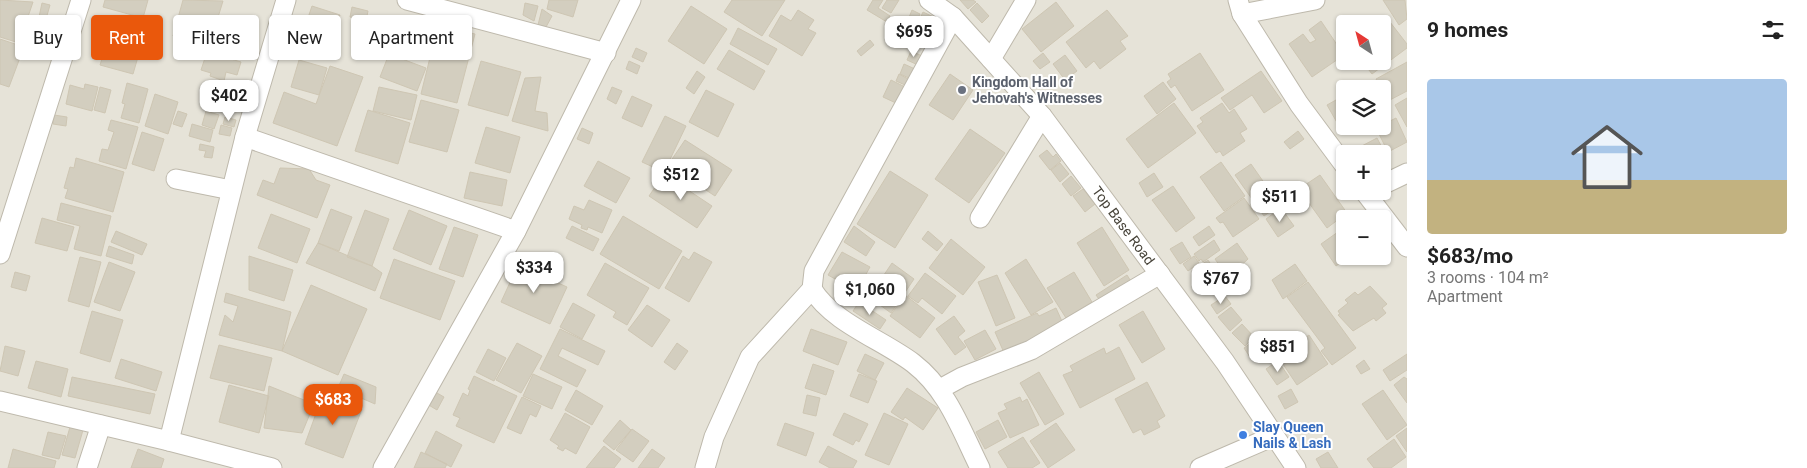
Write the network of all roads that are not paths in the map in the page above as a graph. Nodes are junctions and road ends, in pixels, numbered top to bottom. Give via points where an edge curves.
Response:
1 (81, 0) edge
2 (286, 0) edge
3 (408, 0) edge
4 (631, 0) edge
5 (929, 0) edge
6 (1026, 0) edge
7 (1316, 0) edge
8 (1240, 7) edge
9 (953, 17) junction
10 (606, 53) junction
11 (991, 59) junction
12 (1042, 116) junction
13 (245, 137) junction
14 (1336, 154) edge
15 (1407, 173) edge
16 (176, 179) dead end
17 (1391, 180) edge
18 (231, 190) junction
19 (1376, 200) edge
20 (980, 218) dead end
21 (516, 230) junction
22 (1407, 247) edge
23 (0, 254) edge
24 (1160, 274) junction
25 (812, 289) junction
26 (940, 389) junction
27 (0, 401) edge
28 (101, 425) junction
29 (1274, 436) junction
30 (169, 441) junction
31 (87, 468) edge
32 (272, 468) edge
33 (383, 468) edge
34 (705, 468) edge
35 (980, 468) edge
36 (1200, 468) edge
37 (1296, 468) edge

1 - 23 street
2 - 13 street
3 - 10 street
4 - 10 street
5 - 9 street, Top Base Road
6 - 11 street
7 - 8 street
8 - 14 street via 1299,104
9 - 11 street, Top Base Road
9 - 25 street via 814,271
10 - 21 street
11 - 12 street, Top Base Road
12 - 20 street
12 - 24 street, Top Base Road
13 - 18 street
13 - 21 street
15 - 17 street
16 - 18 street
18 - 30 street
19 - 22 street
21 - 33 street
24 - 26 street via 1031,350
24 - 29 street, Top Base Road via 1225,362
25 - 26 street via 819,301 913,363
25 - 34 street via 750,357 714,437
26 - 35 street
27 - 28 street
28 - 30 street
28 - 31 street
29 - 36 street
29 - 37 street, Top Base Road
30 - 32 street

